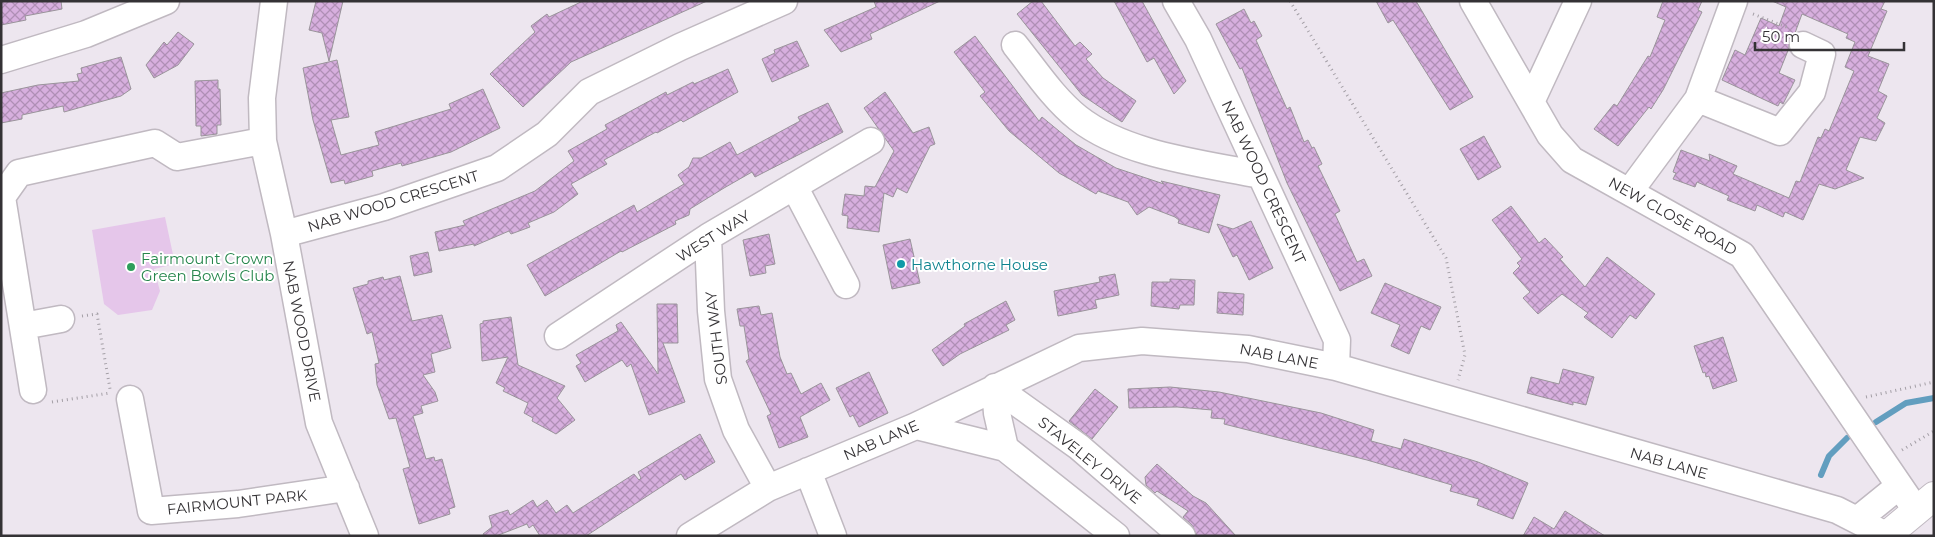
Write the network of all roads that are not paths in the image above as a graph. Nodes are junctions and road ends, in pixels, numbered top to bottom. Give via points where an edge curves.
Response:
1 (166, 1) edge
2 (274, 1) edge
3 (784, 1) edge
4 (1176, 1) edge
5 (1472, 1) edge
6 (1578, 1) edge
7 (1733, 5) edge
8 (1015, 45) dead end
9 (1803, 45) road end
10 (1, 60) edge
11 (1698, 99) junction
12 (1531, 102) junction
13 (263, 141) junction
14 (871, 141) dead end
15 (1260, 175) junction
16 (794, 186) junction
17 (1630, 191) junction
18 (284, 234) junction
19 (708, 237) junction
20 (846, 285) dead end
21 (61, 319) road end
22 (22, 326) junction
23 (558, 336) dead end
24 (1336, 368) junction
25 (995, 387) junction
26 (33, 390) road end
27 (120, 394) road end
28 (916, 426) junction
29 (1005, 448) junction
30 (808, 471) junction
31 (1899, 486) junction
32 (346, 488) junction
33 (768, 488) junction
34 (1925, 503) edge
35 (1857, 520) junction
36 (1886, 535) edge
37 (365, 536) edge
38 (690, 536) edge
39 (833, 536) edge
40 (1116, 536) edge
41 (1182, 536) edge

1 - 10 street via 86,34
2 - 13 street, NAB WOOD DRIVE via 262,98
3 - 18 street, NAB WOOD CRESCENT via 589,92 547,134 497,168 384,207
4 - 15 street, NAB WOOD CRESCENT via 1198,39
5 - 12 street, NEW CLOSE ROAD
6 - 12 street
7 - 11 street
8 - 15 street via 1057,99 1079,119 1121,143 1183,160
9 - 11 street via 1822,54 1812,92 1780,132
11 - 17 street
12 - 17 street, NEW CLOSE ROAD via 1550,135 1572,160
13 - 18 street, NAB WOOD DRIVE
13 - 22 street via 177,158 155,143 19,173 2,197
14 - 16 street, WEST WAY
15 - 24 street, NAB WOOD CRESCENT via 1337,340
16 - 19 street, WEST WAY
16 - 20 street
17 - 31 street, NEW CLOSE ROAD via 1742,255
18 - 32 street, NAB WOOD DRIVE via 319,423
19 - 23 street, WEST WAY
19 - 33 street, SOUTH WAY via 718,379 736,430
21 - 22 street
22 - 26 street
24 - 25 street, NAB LANE via 1248,349 1142,341 1079,348
24 - 35 street, NAB LANE via 1837,510
25 - 28 street, NAB LANE
25 - 29 street
25 - 41 street, STAVELEY DRIVE via 1078,447
27 - 32 street, FAIRMOUNT PARK via 151,511 238,504
28 - 29 street
28 - 30 street, NAB LANE
29 - 40 street
30 - 33 street, NAB LANE
30 - 39 street
31 - 34 street, NEW CLOSE ROAD
31 - 35 street
32 - 37 street, NAB WOOD DRIVE
33 - 38 street, NAB LANE
34 - 36 highway
35 - 36 street, NAB LANE

